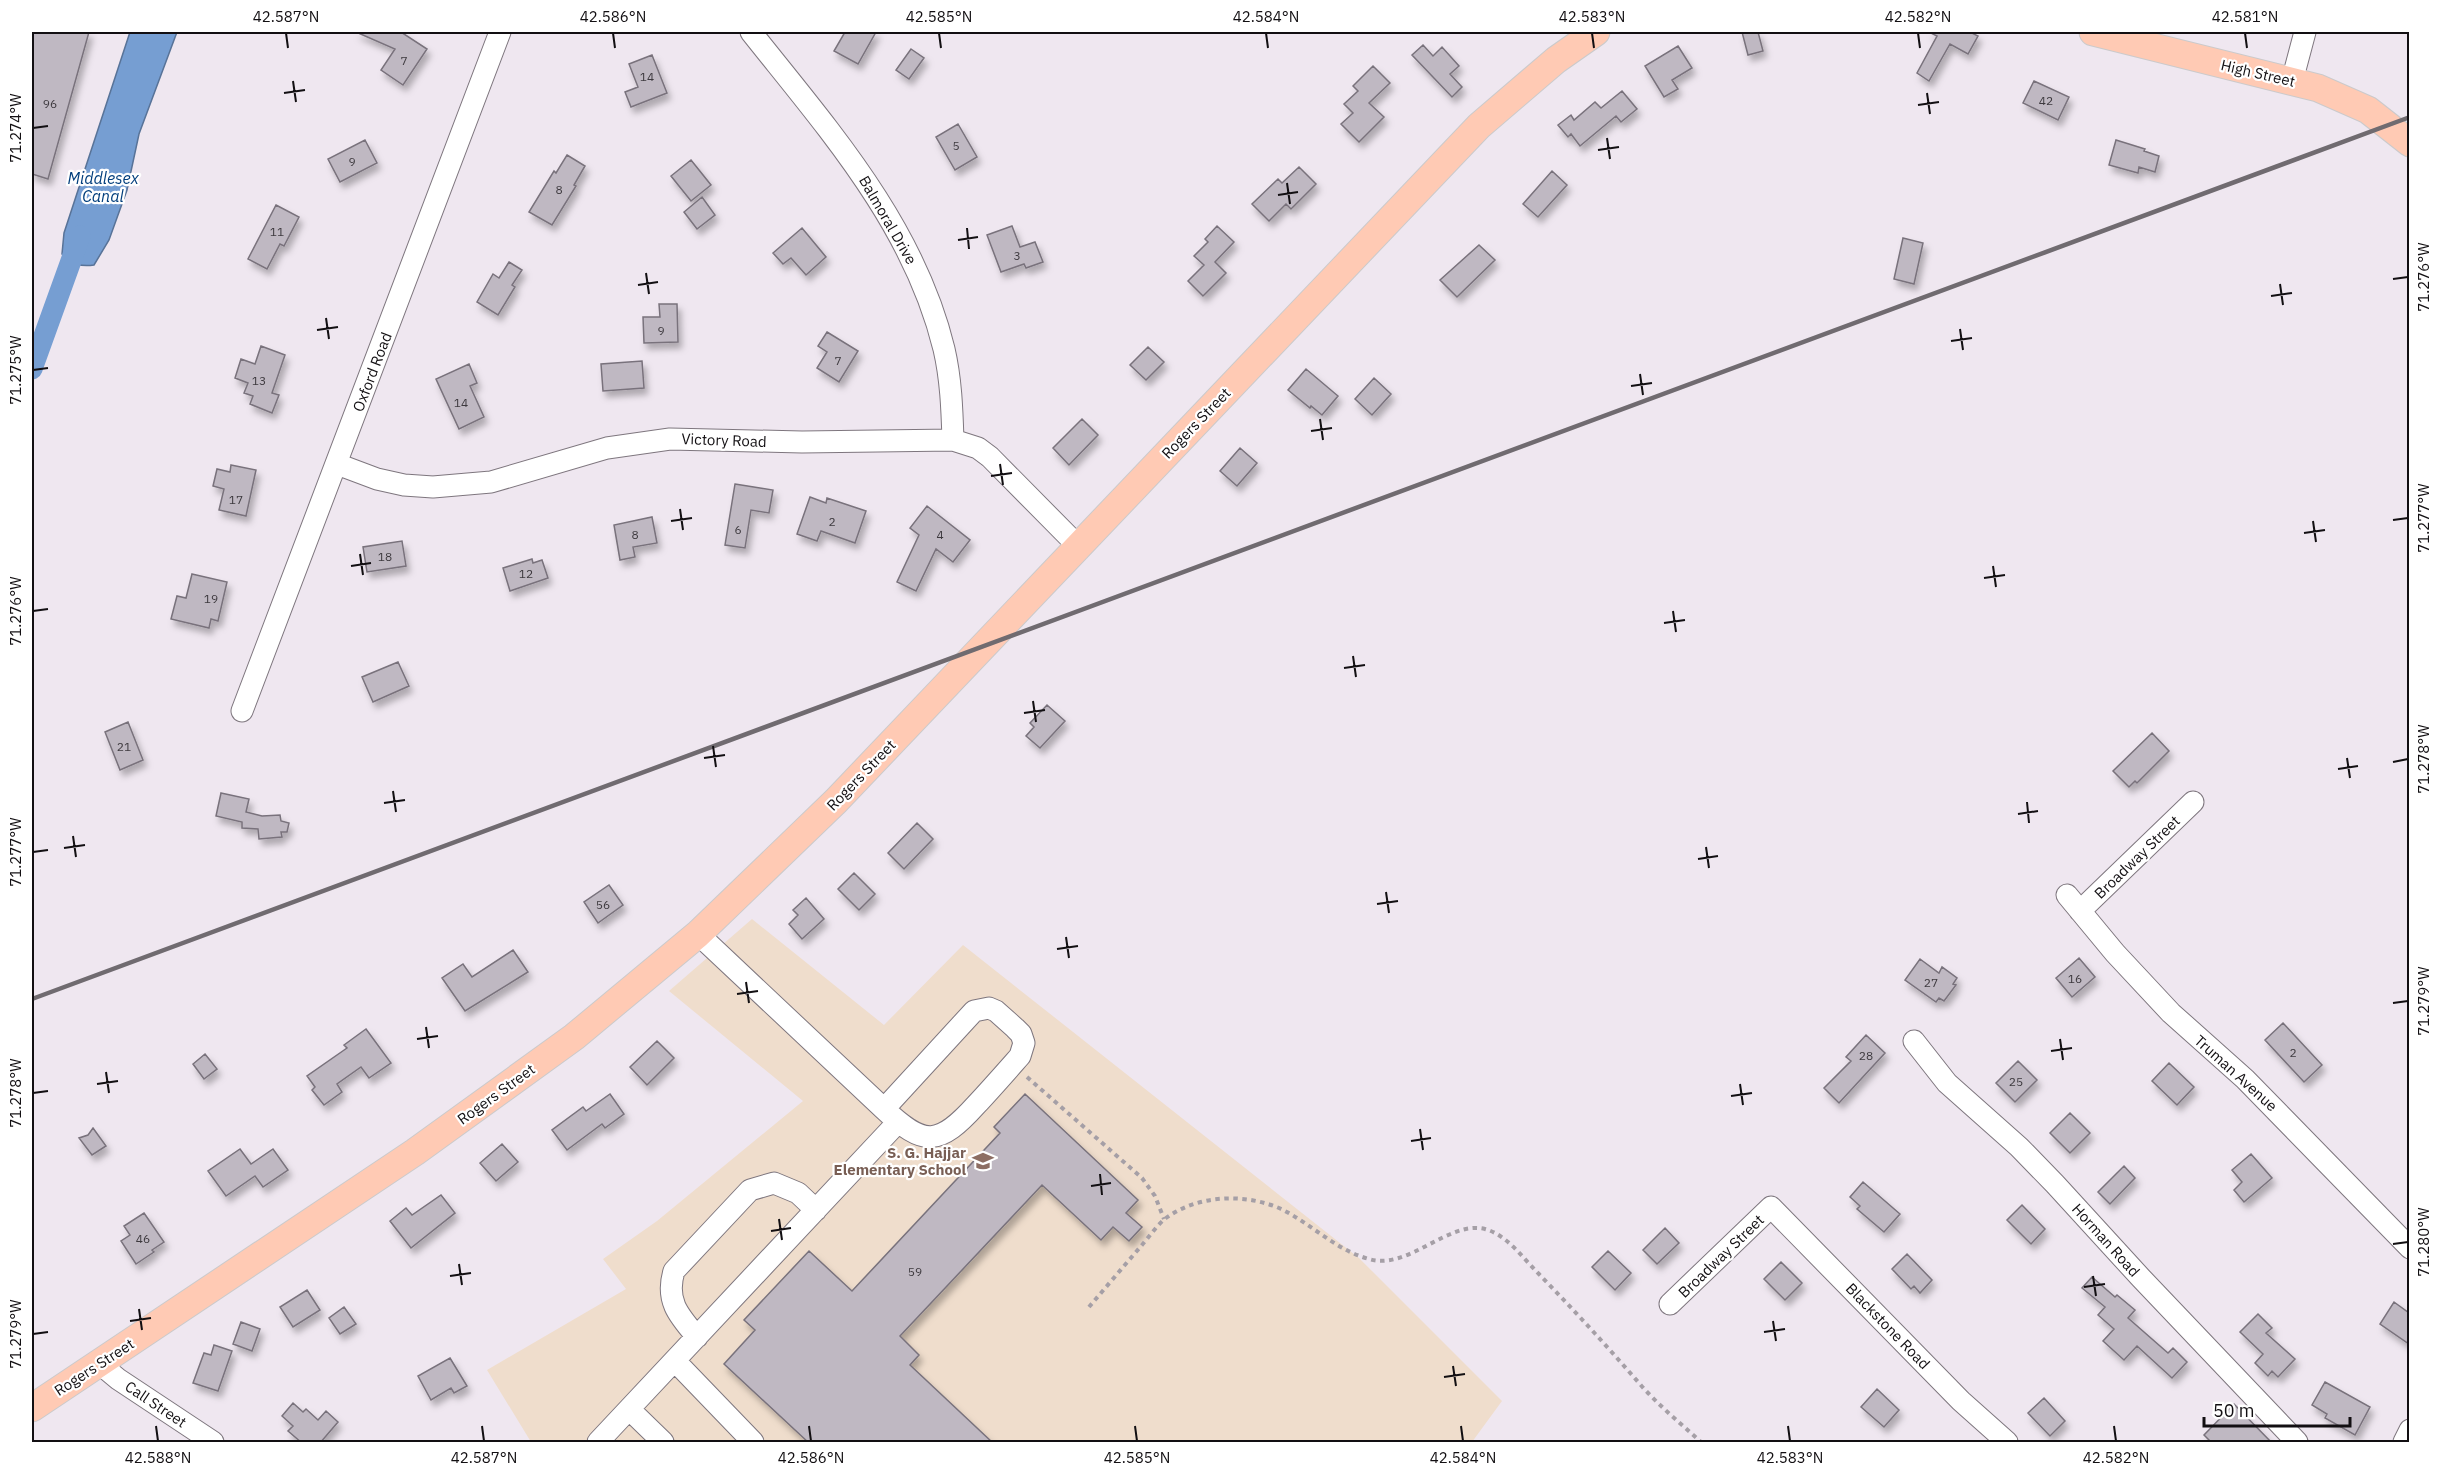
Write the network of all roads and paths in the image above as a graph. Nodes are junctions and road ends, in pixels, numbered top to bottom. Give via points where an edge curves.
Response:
1 (500, 32) edge
2 (752, 32) edge
3 (1596, 32) edge
4 (2093, 32) edge
5 (2305, 32) edge
6 (2292, 81) junction
7 (2409, 143) edge
8 (953, 440) junction
9 (337, 464) junction
10 (1078, 546) junction
11 (242, 711) dead end
12 (2193, 802) dead end
13 (2067, 895) dead end
14 (2080, 911) junction
15 (698, 934) junction
16 (1914, 1041) dead end
17 (1013, 1064) junction
18 (891, 1115) junction
19 (1771, 1207) joint
20 (816, 1210) junction
21 (1164, 1220) junction
22 (2409, 1248) edge
23 (1670, 1304) dead end
24 (1089, 1307) dead end
25 (697, 1337) junction
26 (675, 1360) junction
27 (100, 1364) junction
28 (32, 1408) edge
29 (629, 1409) junction
30 (2409, 1430) edge
31 (213, 1443) edge
32 (598, 1443) edge
33 (663, 1443) edge
34 (753, 1443) edge
35 (1701, 1443) edge
36 (2007, 1443) edge
37 (2297, 1443) edge
38 (2404, 1443) edge

1 - 9 street, Oxford Road
2 - 8 street, Balmoral Drive via 857,167 912,260 944,351
3 - 10 main road, Rogers Street via 1556,60 1479,126
4 - 6 main road, High Street
5 - 6 street
6 - 7 main road, High Street via 2360,105
8 - 9 street, Victory Road via 670,439 607,448 491,482 443,486 404,485
8 - 10 street, Victory Road via 978,448 990,457
9 - 11 street, Oxford Road
10 - 15 main road, Rogers Street via 836,801
12 - 14 street, Broadway Street
13 - 14 street, Truman Avenue
14 - 22 street, Truman Avenue via 2171,1012 2246,1078
15 - 18 street
15 - 27 main road, Rogers Street via 574,1037 489,1100
16 - 37 street, Horman Road via 1947,1083 2055,1184
17 - 18 street via 950,1131 939,1136 928,1137 908,1130
17 - 18 street via 1023,1051 1022,1034 996,1011 982,1008 968,1016
17 - 21 path via 1142,1178 1155,1196
18 - 20 street
19 - 23 street, Broadway Street
19 - 36 street, Blackstone Road
20 - 25 street
20 - 25 street via 798,1193 774,1183 750,1190 674,1271 670,1285 676,1312
21 - 24 path
21 - 35 path via 1197,1203 1233,1198 1254,1200 1301,1220 1344,1251 1372,1261 1401,1257 1455,1233 1484,1229 1508,1242 1640,1384
25 - 26 street
26 - 29 street
26 - 34 street
27 - 28 main road, Rogers Street
27 - 31 street, Call Street
29 - 32 street
29 - 33 street
30 - 38 street

